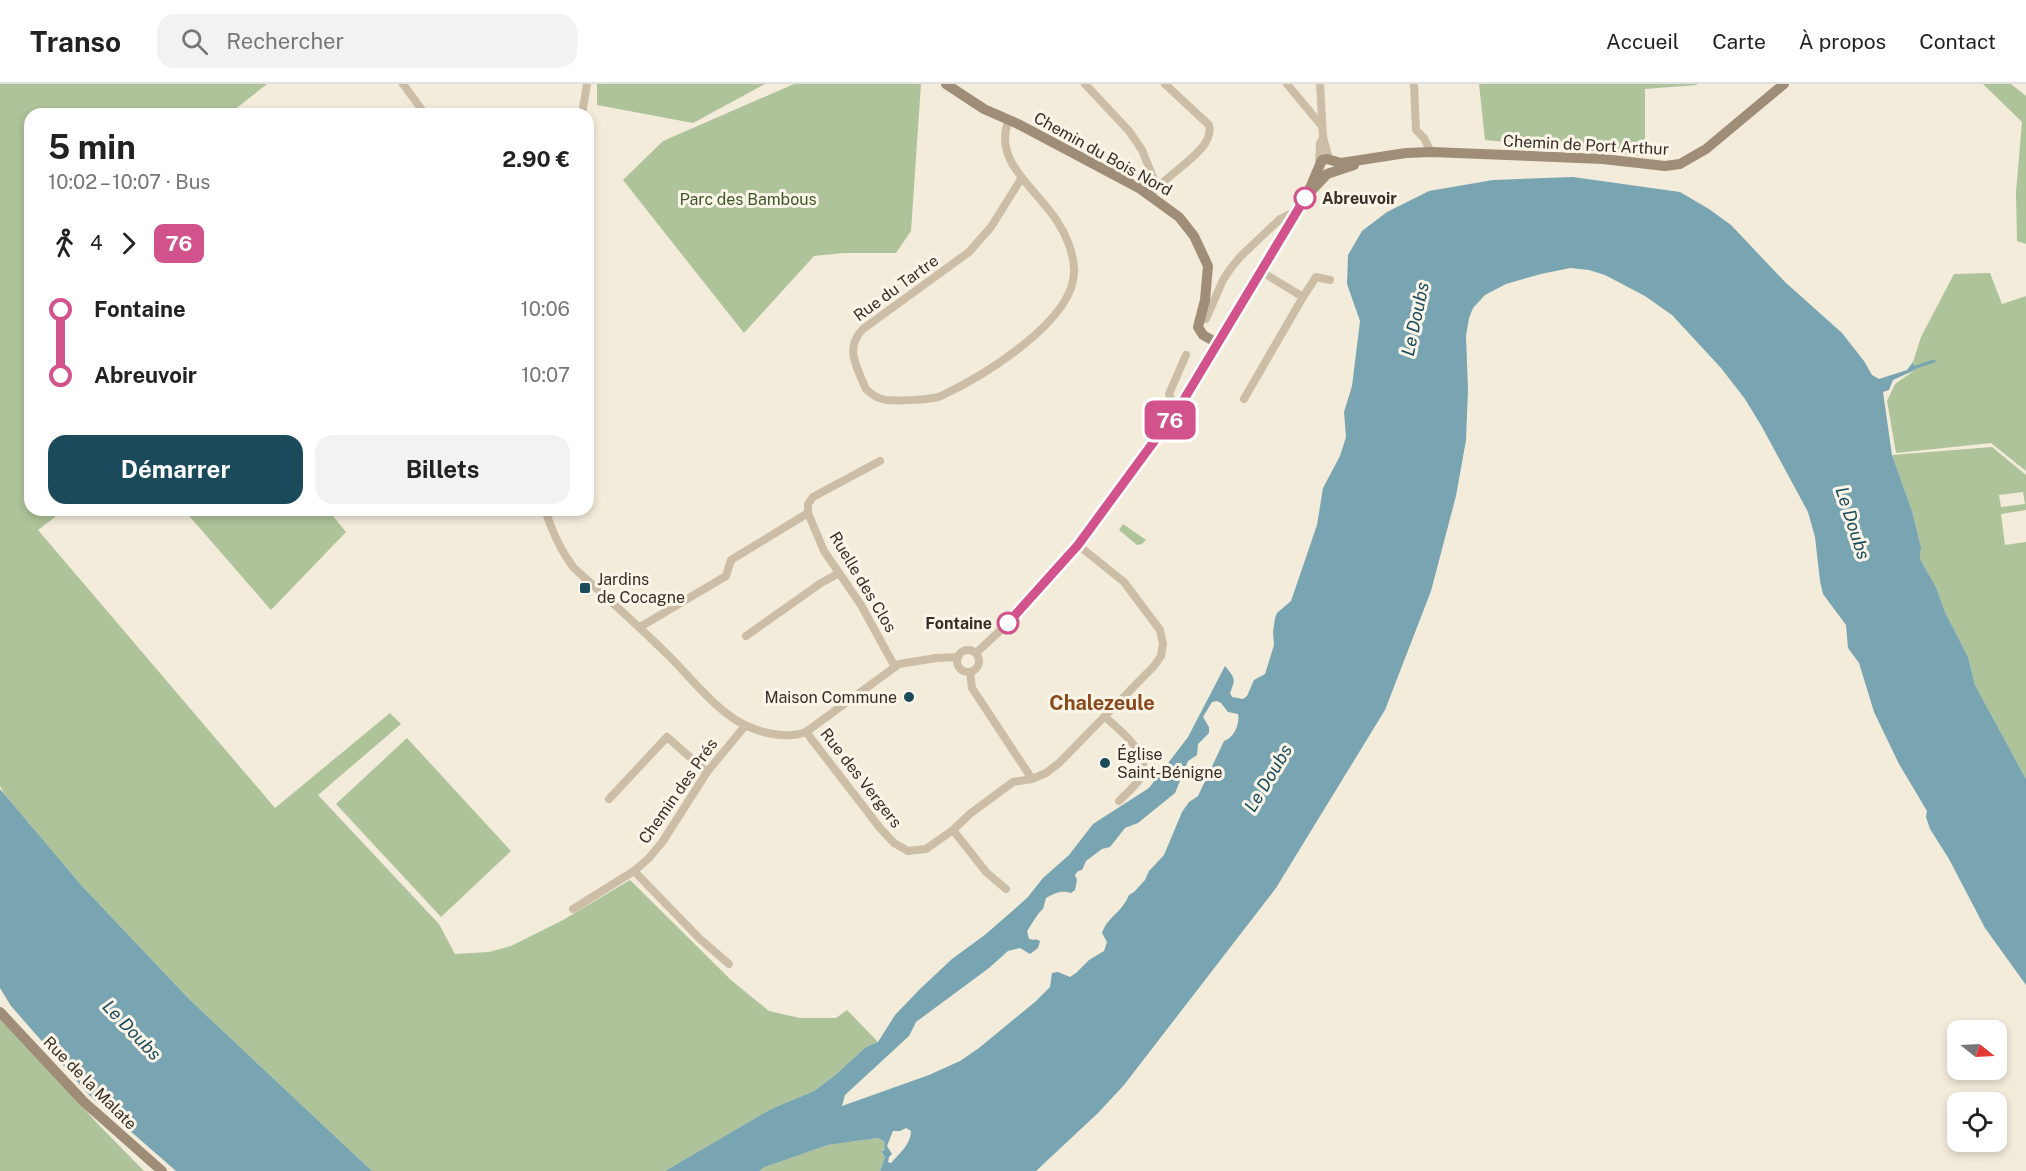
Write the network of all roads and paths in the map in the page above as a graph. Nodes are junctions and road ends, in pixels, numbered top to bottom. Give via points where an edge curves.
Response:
1 (403, 84) edge
2 (587, 84) edge
3 (946, 84) edge
4 (1085, 84) edge
5 (1165, 84) edge
6 (1287, 84) edge
7 (1320, 84) edge
8 (1413, 84) edge
9 (1784, 84) edge
10 (421, 108) edge
11 (583, 108) edge
12 (1009, 120) junction
13 (1322, 125) junction
14 (1431, 152) junction
15 (1326, 166) junction
16 (1021, 179) junction
17 (1154, 191) junction
18 (1294, 216) junction
19 (1262, 272) junction
20 (1330, 280) dead end
21 (1303, 297) junction
22 (1206, 319) dead end
23 (1219, 344) junction
24 (1186, 355) dead end
25 (1244, 399) dead end
26 (1180, 406) junction
27 (880, 461) dead end
28 (808, 513) junction
29 (547, 516) edge
30 (1078, 545) junction
31 (839, 573) junction
32 (640, 627) junction
33 (746, 636) dead end
34 (976, 653) junction
35 (957, 657) junction
36 (895, 667) junction
37 (970, 672) junction
38 (1105, 717) junction
39 (745, 726) junction
40 (806, 732) junction
41 (707, 772) junction
42 (1032, 779) junction
43 (609, 799) dead end
44 (1119, 801) dead end
45 (953, 830) junction
46 (634, 871) junction
47 (1006, 889) dead end
48 (573, 909) dead end
49 (729, 964) dead end
50 (0, 1012) edge
51 (162, 1171) edge

1 - 10 street
2 - 11 street
3 - 12 street, Chemin du Bois Nord
4 - 17 street via 1142,150
5 - 17 street via 1209,125 1211,133 1197,154
6 - 13 street
7 - 13 street
8 - 14 street via 1416,130
9 - 14 street, Chemin de Port Arthur via 1706,149 1680,164
12 - 16 street, Rue du Tartre via 1005,146
12 - 17 street, Chemin du Bois Nord
13 - 15 street
14 - 15 street, Chemin de Port Arthur
15 - 18 street
16 - 16 street, Rue du Tartre via 1058,221 1070,246 1075,270 1058,310 1007,358 938,398 884,400 869,393 852,357 856,336 969,252 992,227
17 - 23 street, Chemin du Bois Nord via 1179,217 1208,266 1198,327 1203,335
18 - 19 street
18 - 22 street via 1286,214 1240,257 1223,280
19 - 21 street
19 - 23 street
20 - 21 street via 1316,277
21 - 25 street
23 - 26 street
24 - 26 street via 1169,394
26 - 30 street
27 - 28 street via 813,497
28 - 31 street, Ruelle des Clos
28 - 32 street via 731,560 726,576
29 - 32 street via 557,542 574,568
30 - 34 street
30 - 38 street via 1124,582 1160,630 1163,644 1154,666
31 - 33 street
31 - 36 street, Ruelle des Clos
32 - 39 street via 723,710
34 - 35 street via 966,650
34 - 37 street via 980,663
35 - 36 street
35 - 37 street via 959,668
36 - 40 street
37 - 42 street via 972,688
38 - 42 street via 1059,763
38 - 44 street via 1126,736 1143,763 1139,780
39 - 40 street via 790,736
39 - 41 street, Chemin des Prés
40 - 45 street, Rue des Vergers via 894,843 908,851 926,849
41 - 43 street via 667,737
41 - 46 street, Chemin des Prés via 663,841
42 - 45 street via 1013,782
45 - 47 street via 986,872
46 - 48 street, Chemin des Prés
46 - 49 street
50 - 51 street, Rue de la Malate via 84,1102

